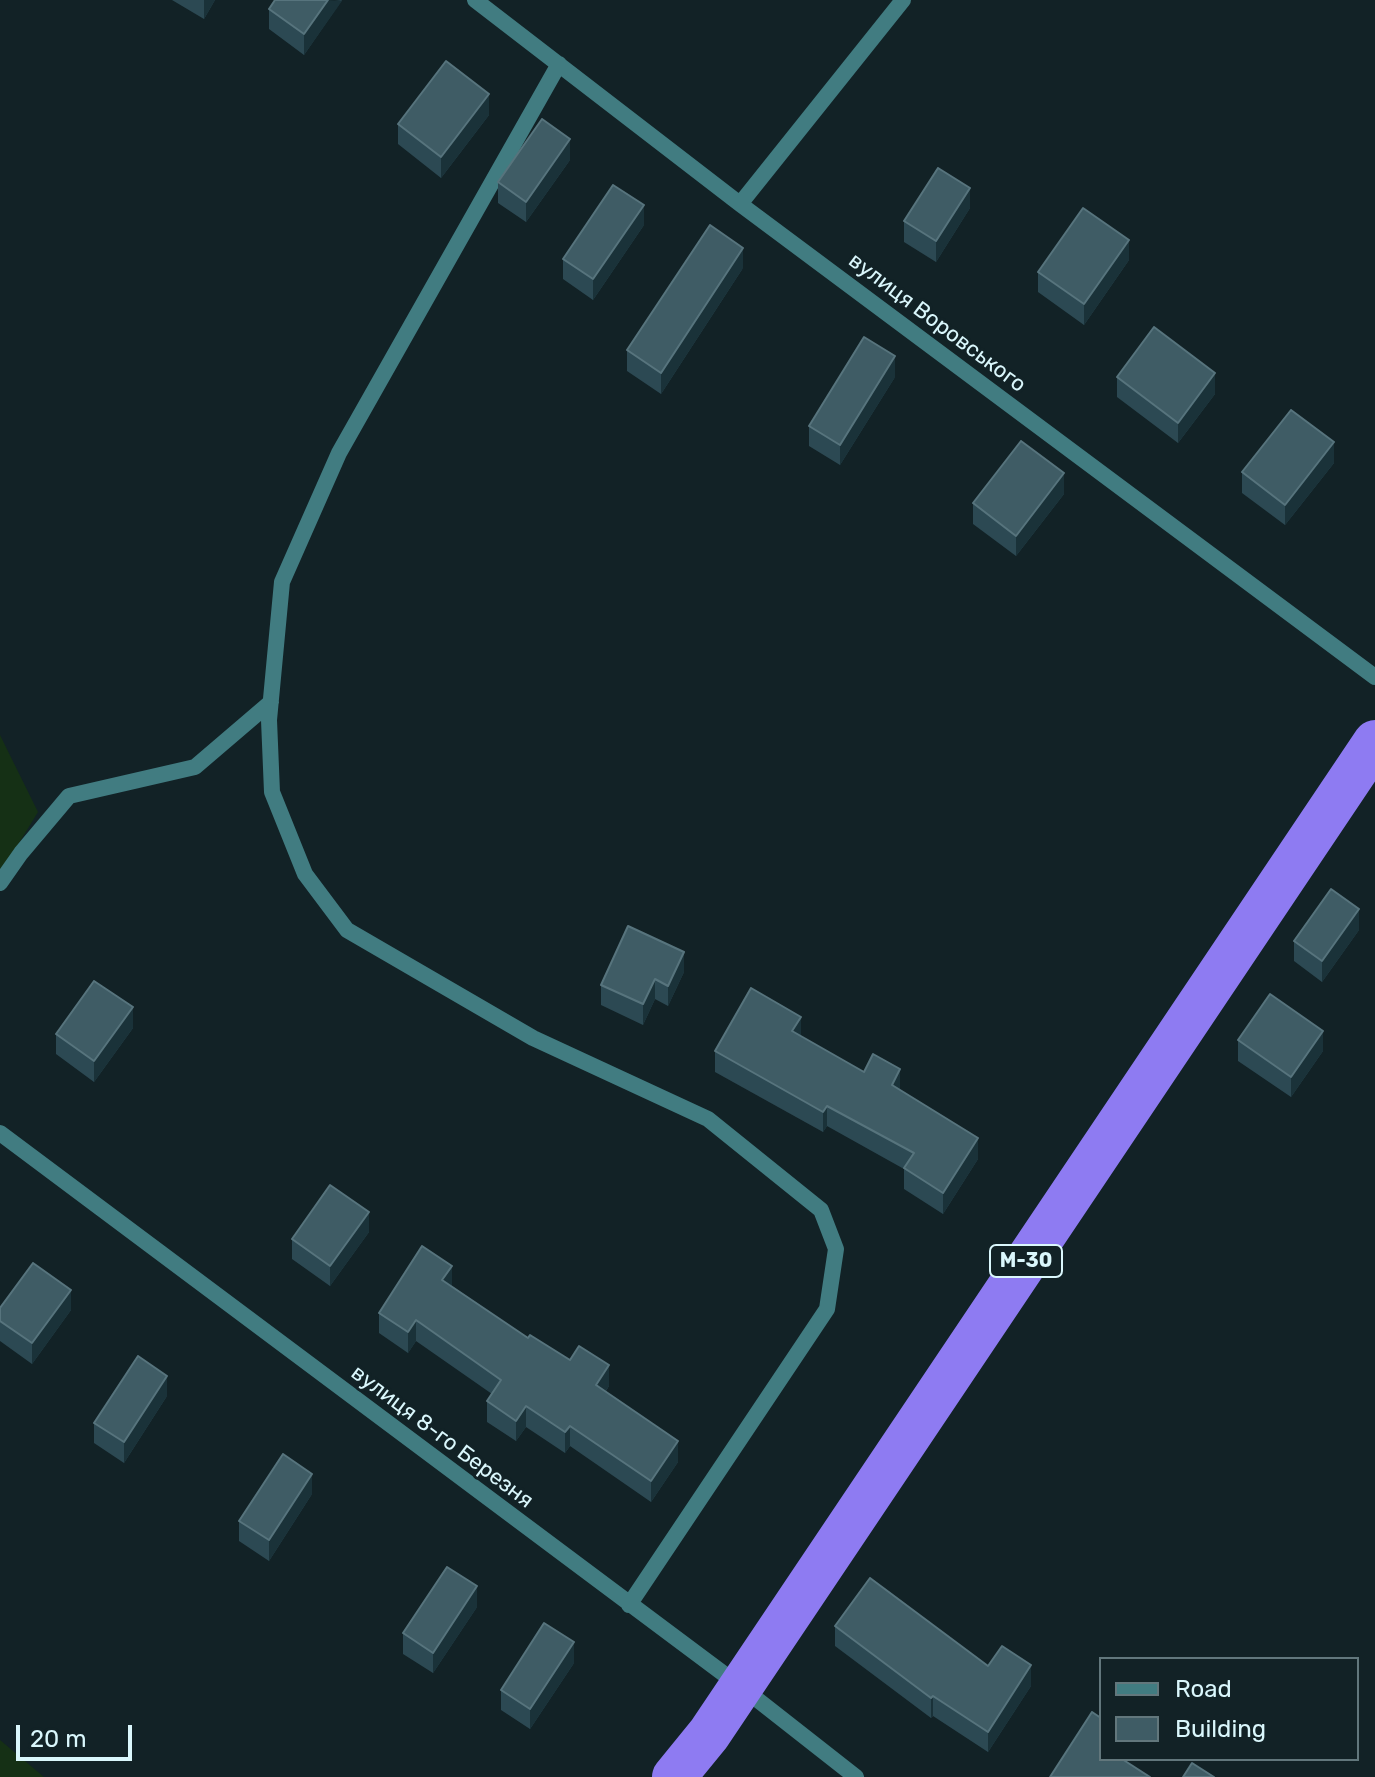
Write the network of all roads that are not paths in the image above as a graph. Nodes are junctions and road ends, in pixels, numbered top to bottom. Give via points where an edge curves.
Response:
1 (475, 0) edge
2 (903, 0) edge
3 (559, 64) junction
4 (740, 204) junction
5 (1375, 677) edge
6 (271, 702) junction
7 (1375, 742) edge
8 (0, 883) edge
9 (0, 1133) edge
10 (629, 1605) junction
11 (740, 1686) junction
12 (674, 1777) edge
13 (856, 1777) edge

1 - 3 street, вулиця Воровського
2 - 4 street
3 - 4 street, вулиця Воровського
3 - 6 street via 339,453 282,582
4 - 5 street, вулиця Воровського
6 - 8 street via 195,767 69,796
6 - 10 street via 272,792 305,874 347,930 533,1038 708,1119 821,1210 836,1249 827,1309
7 - 11 highway, М-30
9 - 10 street, вулиця 8-го Березня
10 - 11 street, вулиця 8-го Березня
11 - 12 highway, М-30
11 - 13 street, вулиця 8-го Березня

